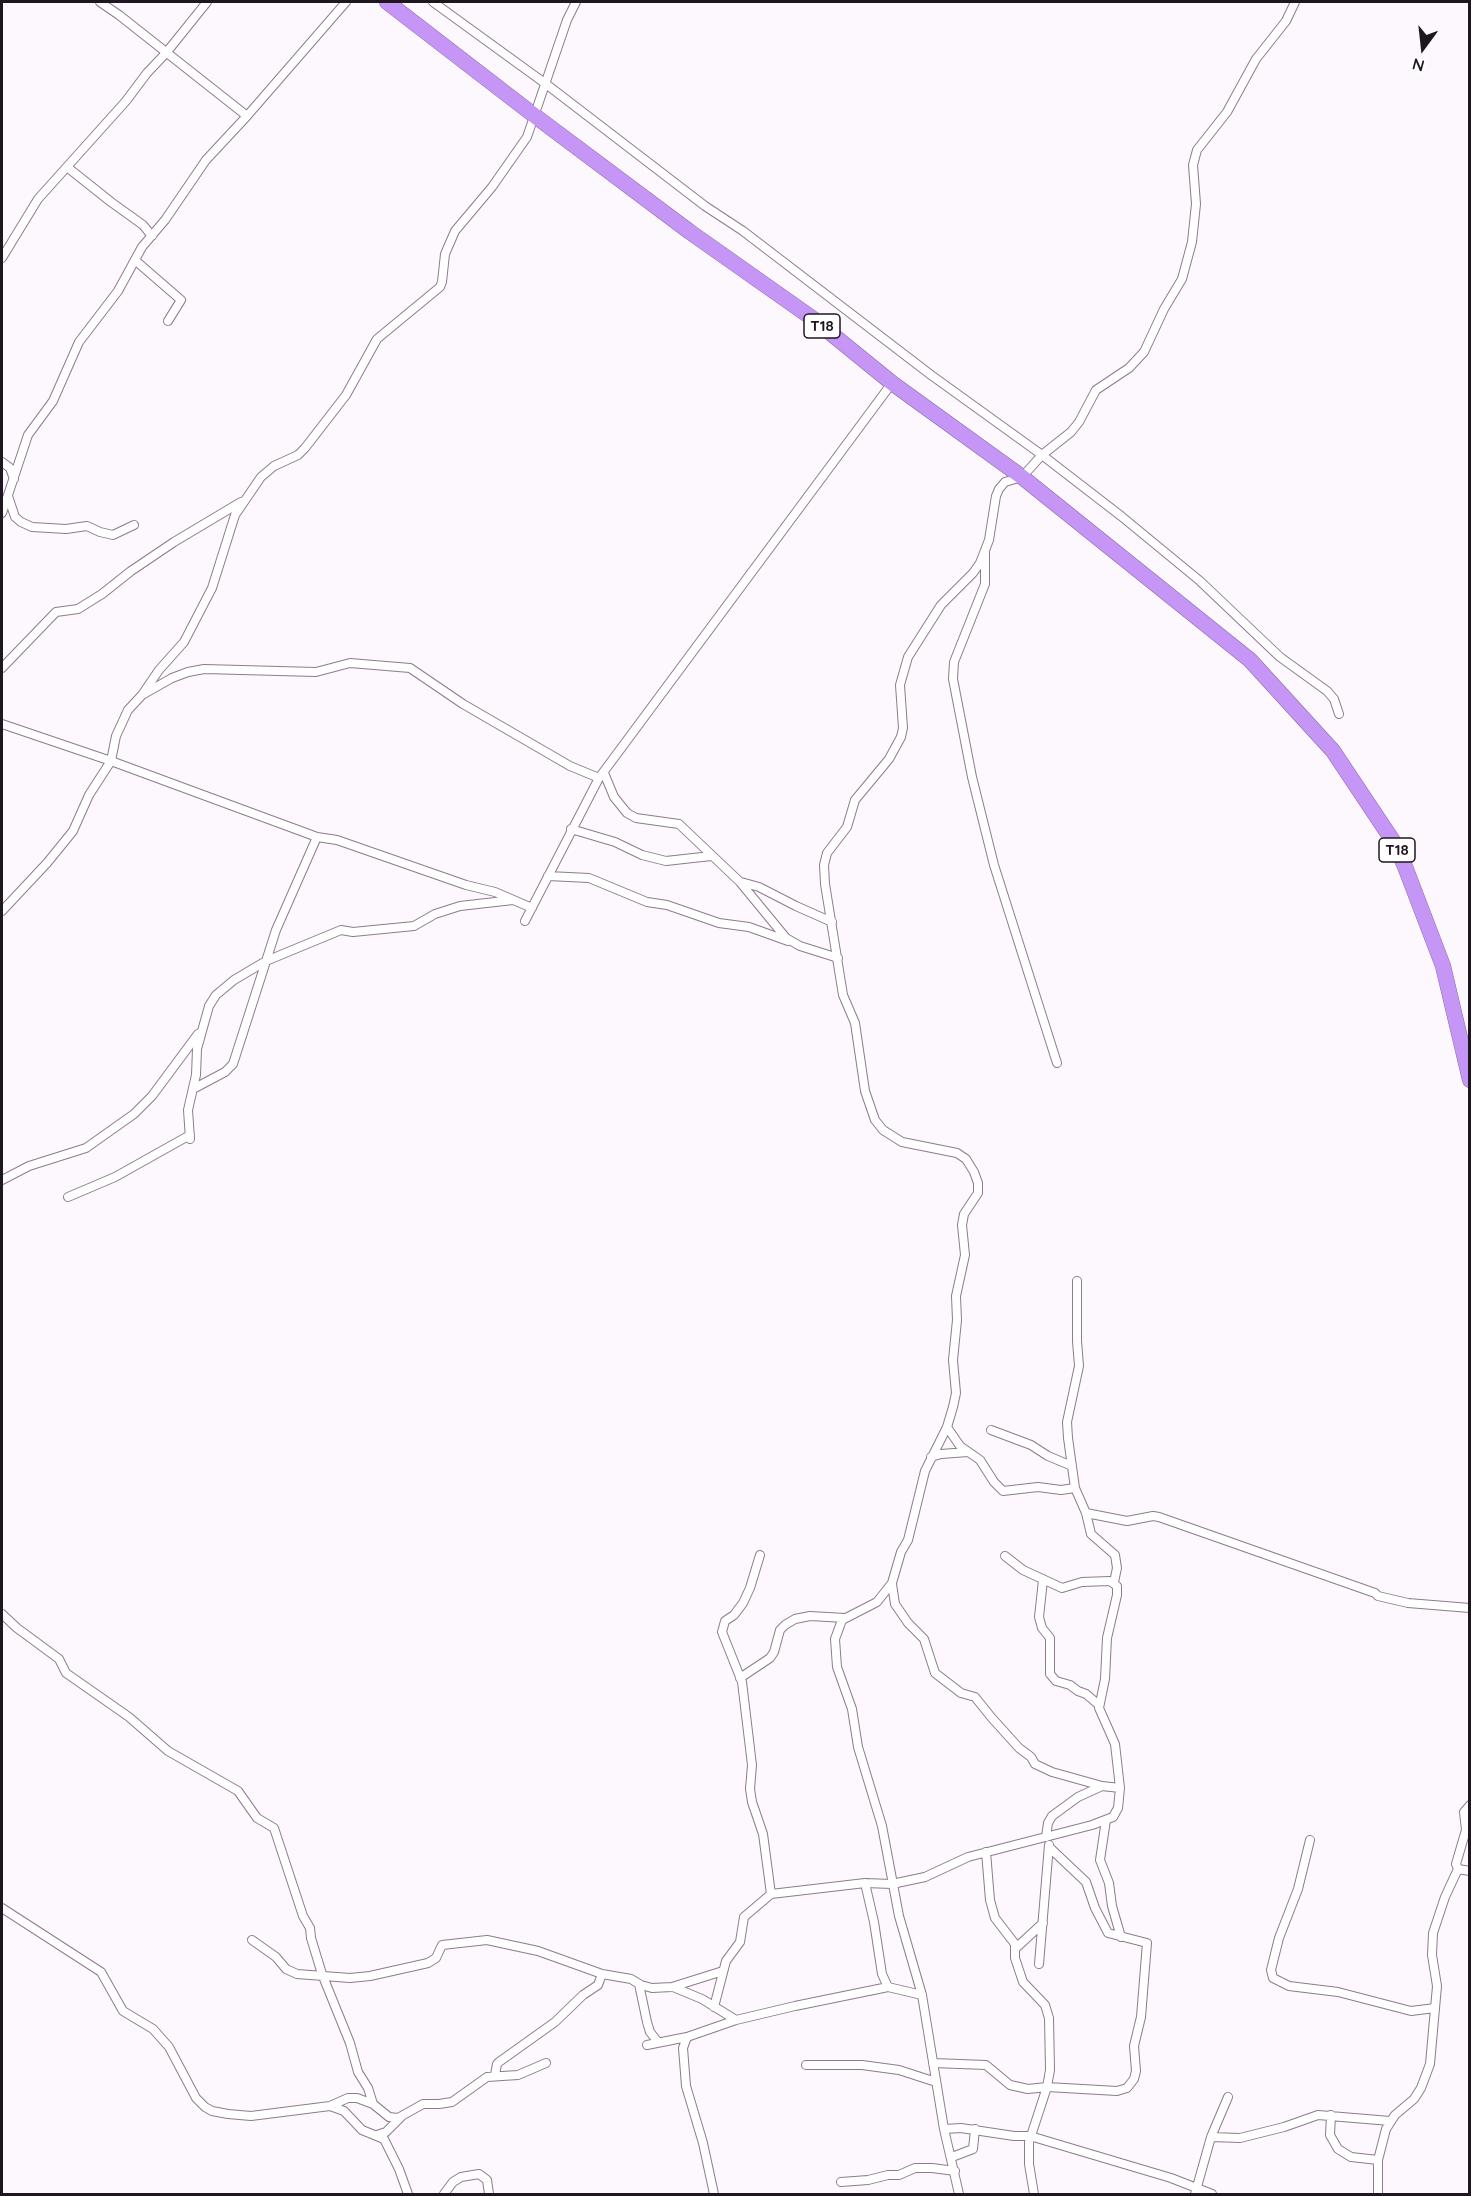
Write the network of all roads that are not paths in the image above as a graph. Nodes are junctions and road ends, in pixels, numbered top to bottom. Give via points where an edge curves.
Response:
1 (100, 2) edge
2 (207, 2) edge
3 (345, 2) edge
4 (387, 2) edge
5 (433, 2) edge
6 (576, 2) edge
7 (1295, 2) edge
8 (166, 53) junction
9 (546, 84) junction
10 (247, 116) junction
11 (535, 116) junction
12 (67, 167) junction
13 (152, 236) junction
14 (6, 241) edge
15 (2, 258) edge
16 (136, 261) junction
17 (168, 321) dead end
18 (891, 383) junction
19 (1042, 455) junction
20 (2, 462) edge
21 (1022, 477) junction
22 (15, 479) junction
23 (8, 496) junction
24 (247, 499) junction
25 (2, 513) edge
26 (134, 525) dead end
27 (985, 549) junction
28 (2, 668) edge
29 (142, 695) junction
30 (1339, 714) dead end
31 (2, 724) edge
32 (111, 761) junction
33 (602, 776) junction
34 (571, 829) junction
35 (317, 837) junction
36 (711, 856) junction
37 (548, 876) junction
38 (740, 882) junction
39 (514, 900) junction
40 (532, 908) junction
41 (2, 911) edge
42 (525, 921) dead end
43 (832, 922) junction
44 (793, 942) junction
45 (838, 958) junction
46 (266, 961) junction
47 (204, 1026) junction
48 (1057, 1064) dead end
49 (1470, 1080) edge
50 (193, 1089) junction
51 (2, 1180) edge
52 (68, 1197) dead end
53 (1077, 1281) dead end
54 (947, 1427) junction
55 (991, 1430) dead end
56 (968, 1452) junction
57 (931, 1457) junction
58 (1072, 1466) junction
59 (1075, 1488) junction
60 (1086, 1513) junction
61 (760, 1555) dead end
62 (1005, 1556) dead end
63 (1043, 1580) junction
64 (1114, 1582) junction
65 (892, 1583) junction
66 (1470, 1608) edge
67 (2, 1614) edge
68 (845, 1618) junction
69 (740, 1678) junction
70 (1099, 1705) junction
71 (1102, 1786) junction
72 (1120, 1788) junction
73 (1470, 1805) edge
74 (1106, 1820) junction
75 (1048, 1836) junction
76 (1310, 1840) dead end
77 (1049, 1847) junction
78 (986, 1852) junction
79 (1458, 1869) junction
80 (1470, 1871) edge
81 (866, 1883) junction
82 (892, 1884) junction
83 (771, 1894) junction
84 (2, 1908) edge
85 (1043, 1923) junction
86 (1121, 1937) junction
87 (252, 1940) dead end
88 (1016, 1948) junction
89 (1039, 1964) dead end
90 (723, 1971) junction
91 (322, 1974) junction
92 (602, 1974) junction
93 (639, 1984) junction
94 (672, 1987) junction
95 (888, 1987) junction
96 (922, 1995) junction
97 (714, 2007) junction
98 (1435, 2008) junction
99 (736, 2020) junction
100 (687, 2037) junction
101 (658, 2042) junction
102 (647, 2045) dead end
103 (546, 2063) dead end
104 (933, 2063) junction
105 (806, 2066) dead end
106 (495, 2075) junction
107 (936, 2082) junction
108 (1047, 2088) junction
109 (1228, 2097) dead end
110 (373, 2104) junction
111 (330, 2106) junction
112 (1331, 2115) junction
113 (402, 2116) junction
114 (1390, 2121) junction
115 (944, 2129) junction
116 (975, 2130) junction
117 (376, 2135) junction
118 (1030, 2136) junction
119 (1211, 2137) junction
120 (952, 2157) junction
121 (1378, 2160) junction
122 (955, 2171) junction
123 (841, 2182) dead end
124 (1196, 2191) edge
125 (408, 2194) edge
126 (444, 2194) edge
127 (489, 2194) edge
128 (714, 2194) edge
129 (959, 2194) edge
130 (1035, 2194) edge
131 (1212, 2194) edge
132 (1378, 2194) edge

1 - 8 street
2 - 8 street
3 - 10 street
4 - 11 highway, T18
5 - 9 street
6 - 9 street
7 - 19 street via 1286,21 1256,59 1227,112 1197,150 1193,165 1196,204 1192,242 1182,279 1144,352 1129,368 1096,390 1079,422
8 - 10 street
8 - 12 street
9 - 11 street
9 - 19 street
10 - 13 street via 206,160
11 - 18 highway, T18 via 812,318
11 - 24 street via 523,144 455,231 445,254 440,287 380,336 346,395 305,448 267,471
12 - 13 street
12 - 14 street
13 - 16 street
14 - 15 street
16 - 17 street via 182,300
16 - 22 street via 79,342 53,401 28,435
18 - 21 highway, T18
18 - 33 street
19 - 21 street
19 - 30 street via 1163,549 1280,657 1328,691
20 - 22 street
21 - 27 street via 1005,482 999,489
21 - 49 highway, T18 via 1250,660 1333,751 1375,812 1404,864 1443,966
22 - 23 street
23 - 25 street
23 - 26 street via 15,517 32,527 87,526 113,535
24 - 28 street via 174,542 78,609 56,612
24 - 29 street via 235,515 212,588 187,638
27 - 43 street via 973,573 941,605 908,657 900,685 901,736 889,759 860,792 847,827 828,853 824,876
27 - 48 street via 986,584 954,662 953,679 994,865
29 - 32 street via 122,720
29 - 33 street via 172,678 204,669 315,672 350,663 404,667 570,766
31 - 32 street
32 - 35 street
32 - 41 street via 88,795 71,835
33 - 34 street
33 - 36 street via 627,813 636,818 676,822
34 - 36 street via 666,861
34 - 37 street
35 - 39 street via 337,840
35 - 46 street
36 - 38 street
37 - 40 street
37 - 44 street via 589,878 647,902
38 - 43 street via 759,886
38 - 44 street
39 - 40 street
39 - 46 street via 452,908 414,926 341,930
40 - 42 street
43 - 45 street
44 - 45 street
45 - 54 street via 843,995 855,1023 865,1092 875,1120 902,1142 957,1153 966,1159 978,1183 978,1193 964,1214 962,1225 965,1255 957,1287 952,1360 956,1393
46 - 47 street via 216,995
46 - 50 street via 233,1064
47 - 50 street
47 - 51 street via 152,1096 134,1113 86,1148 29,1166
50 - 52 street via 188,1110 190,1137
53 - 58 street via 1079,1366 1067,1422
54 - 56 street
54 - 57 street
55 - 58 street
56 - 57 street
56 - 59 street via 980,1460 1003,1491
57 - 65 street
58 - 59 street
59 - 60 street
60 - 64 street via 1093,1537 1115,1555
60 - 66 street via 1127,1521 1159,1517 1378,1596 1408,1603
61 - 69 street via 743,1603 725,1621 722,1631
62 - 63 street
63 - 64 street via 1062,1588 1082,1582
63 - 70 street via 1039,1617 1050,1638 1050,1674
64 - 70 street via 1117,1595 1107,1632 1105,1679
65 - 68 street via 877,1602
65 - 71 street via 895,1604 924,1639 935,1673 961,1693 975,1697 1035,1764
67 - 91 street via 62,1662 66,1673 129,1717 168,1751 238,1791 256,1818 274,1828
68 - 69 street via 795,1619 780,1630 770,1658
68 - 82 street via 835,1636 837,1667 882,1826
69 - 83 street via 752,1765 750,1789 763,1834
70 - 72 street via 1115,1744
71 - 72 street
71 - 75 street via 1052,1815
72 - 74 street via 1117,1811
73 - 79 street via 1464,1812 1466,1830
74 - 75 street
74 - 86 street via 1100,1860
75 - 77 street
75 - 78 street
76 - 98 street via 1298,1889 1279,1938 1271,1970 1273,1978 1288,1986 1338,1992 1403,2010
77 - 85 street
77 - 86 street via 1086,1882 1108,1933
78 - 82 street via 925,1877
78 - 88 street via 995,1918
79 - 80 street
79 - 98 street via 1431,1945 1437,1986
81 - 82 street
81 - 83 street
81 - 95 street via 882,1974
82 - 96 street
83 - 90 street via 744,1917 740,1942
84 - 111 street via 101,1972 123,2011 153,2029 169,2047 196,2098 205,2107 228,2115 251,2116
85 - 88 street
85 - 89 street
86 - 108 street via 1147,1944 1141,2018 1134,2046 1134,2079 1127,2088 1117,2091
87 - 91 street via 286,1969 297,1974
88 - 108 street via 1023,1982 1045,2005 1049,2018
90 - 94 street
90 - 97 street
91 - 92 street via 370,1976 428,1963 436,1958 442,1945 487,1940 538,1951
91 - 110 street
92 - 93 street
92 - 106 street via 598,1985 555,2022 499,2062
93 - 94 street
93 - 101 street via 650,2032
94 - 97 street
95 - 96 street
95 - 99 street
96 - 104 street
97 - 99 street
98 - 114 street via 1430,2064 1421,2088
99 - 100 street
100 - 101 street
100 - 128 street via 683,2049 686,2086
101 - 102 street
103 - 106 street via 518,2075
104 - 107 street
104 - 108 street via 986,2065 1010,2085
105 - 107 street via 862,2065 899,2070
106 - 113 street via 479,2081 452,2102 423,2103
107 - 115 street
108 - 118 street
109 - 119 street
110 - 111 street via 355,2098
110 - 113 street via 389,2117
111 - 117 street via 347,2113 362,2130
112 - 114 street
112 - 119 street via 1318,2115 1239,2138
112 - 121 street via 1330,2135 1338,2149 1351,2157
113 - 117 street via 386,2132
114 - 121 street
115 - 116 street
115 - 120 street
116 - 118 street
116 - 120 street via 974,2150
117 - 125 street via 385,2140
118 - 124 street
118 - 130 street via 1029,2164
119 - 124 street
120 - 122 street
121 - 132 street
122 - 123 street via 915,2168 899,2175
122 - 129 street
124 - 131 street
126 - 127 street via 461,2177 479,2174 487,2180

